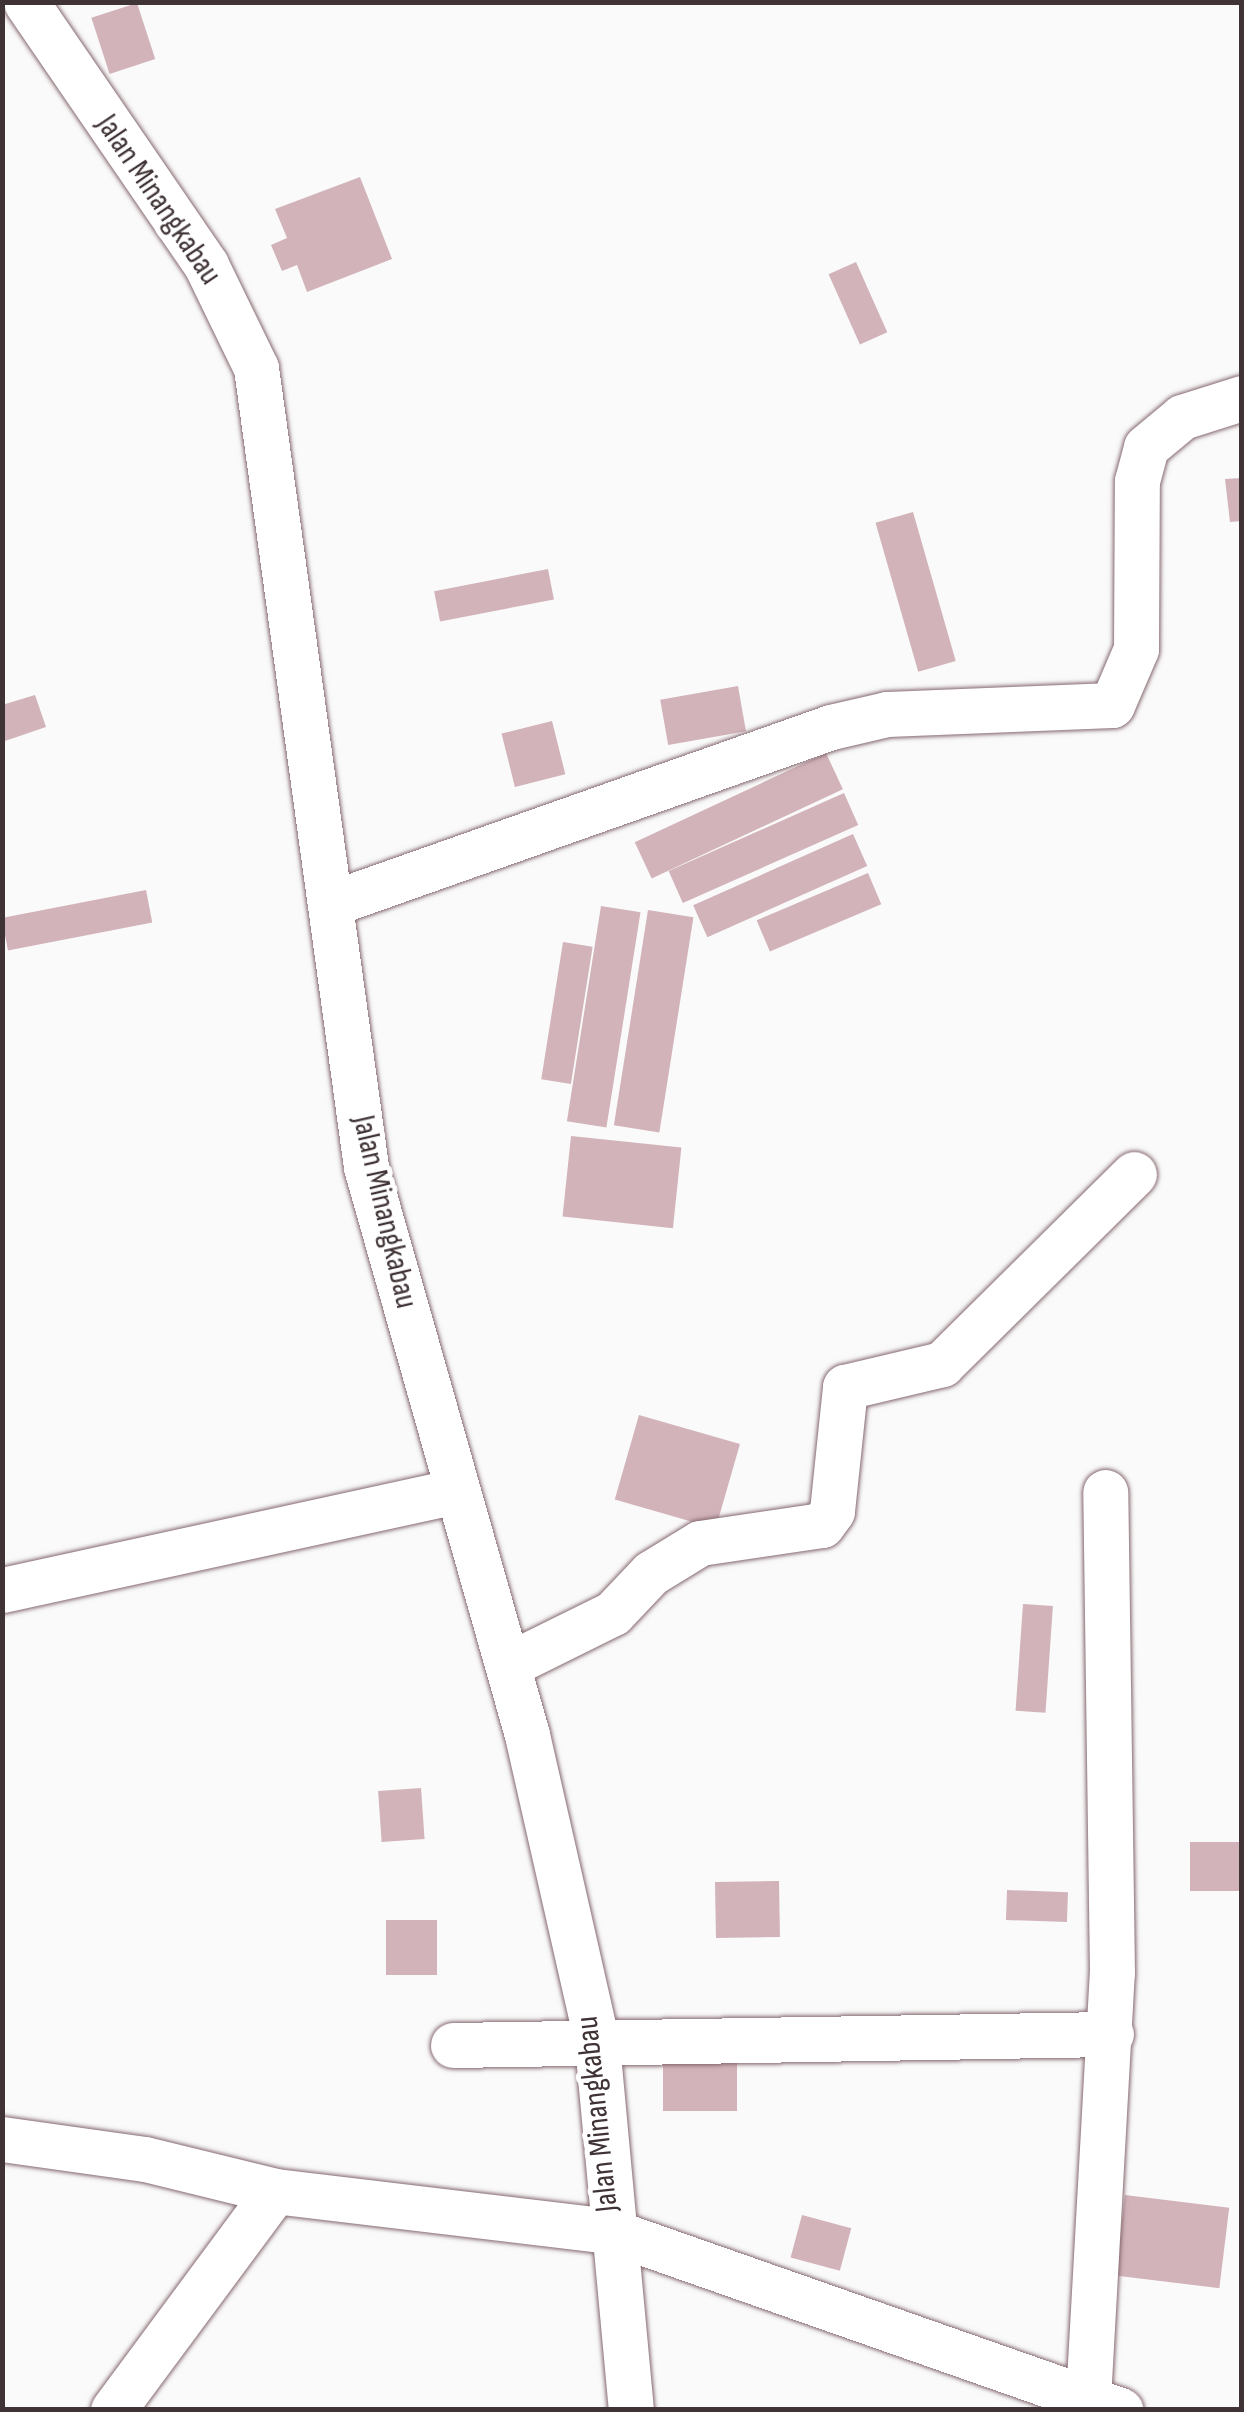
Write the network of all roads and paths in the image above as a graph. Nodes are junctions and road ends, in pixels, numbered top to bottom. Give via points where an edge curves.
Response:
1 (26, 2) edge
2 (1242, 398) edge
3 (330, 904) junction
4 (1134, 1174) dead end
5 (452, 1492) junction
6 (1106, 1492) dead end
7 (2, 1590) edge
8 (508, 1665) junction
9 (1111, 2034) junction
10 (597, 2044) junction
11 (454, 2045) dead end
12 (2, 2139) edge
13 (275, 2191) junction
14 (610, 2231) junction
15 (1104, 2404) edge
16 (113, 2410) edge
17 (631, 2410) edge

1 - 3 street, Jalan Minangkabau via 206,265 256,368
2 - 3 street via 1182,417 1146,447 1137,481 1136,649 1112,705 888,714 830,727
3 - 5 street, Jalan Minangkabau via 366,1166
4 - 8 street via 942,1364 845,1387 832,1511 822,1526 700,1543 651,1573 612,1612
5 - 7 street
5 - 8 street, Jalan Minangkabau
6 - 9 street
8 - 10 street, Jalan Minangkabau
9 - 10 street
9 - 15 street
10 - 11 street
10 - 14 street, Jalan Minangkabau
12 - 13 street via 145,2159
13 - 14 street
13 - 16 street
14 - 15 street
14 - 17 street, Jalan Minangkabau

